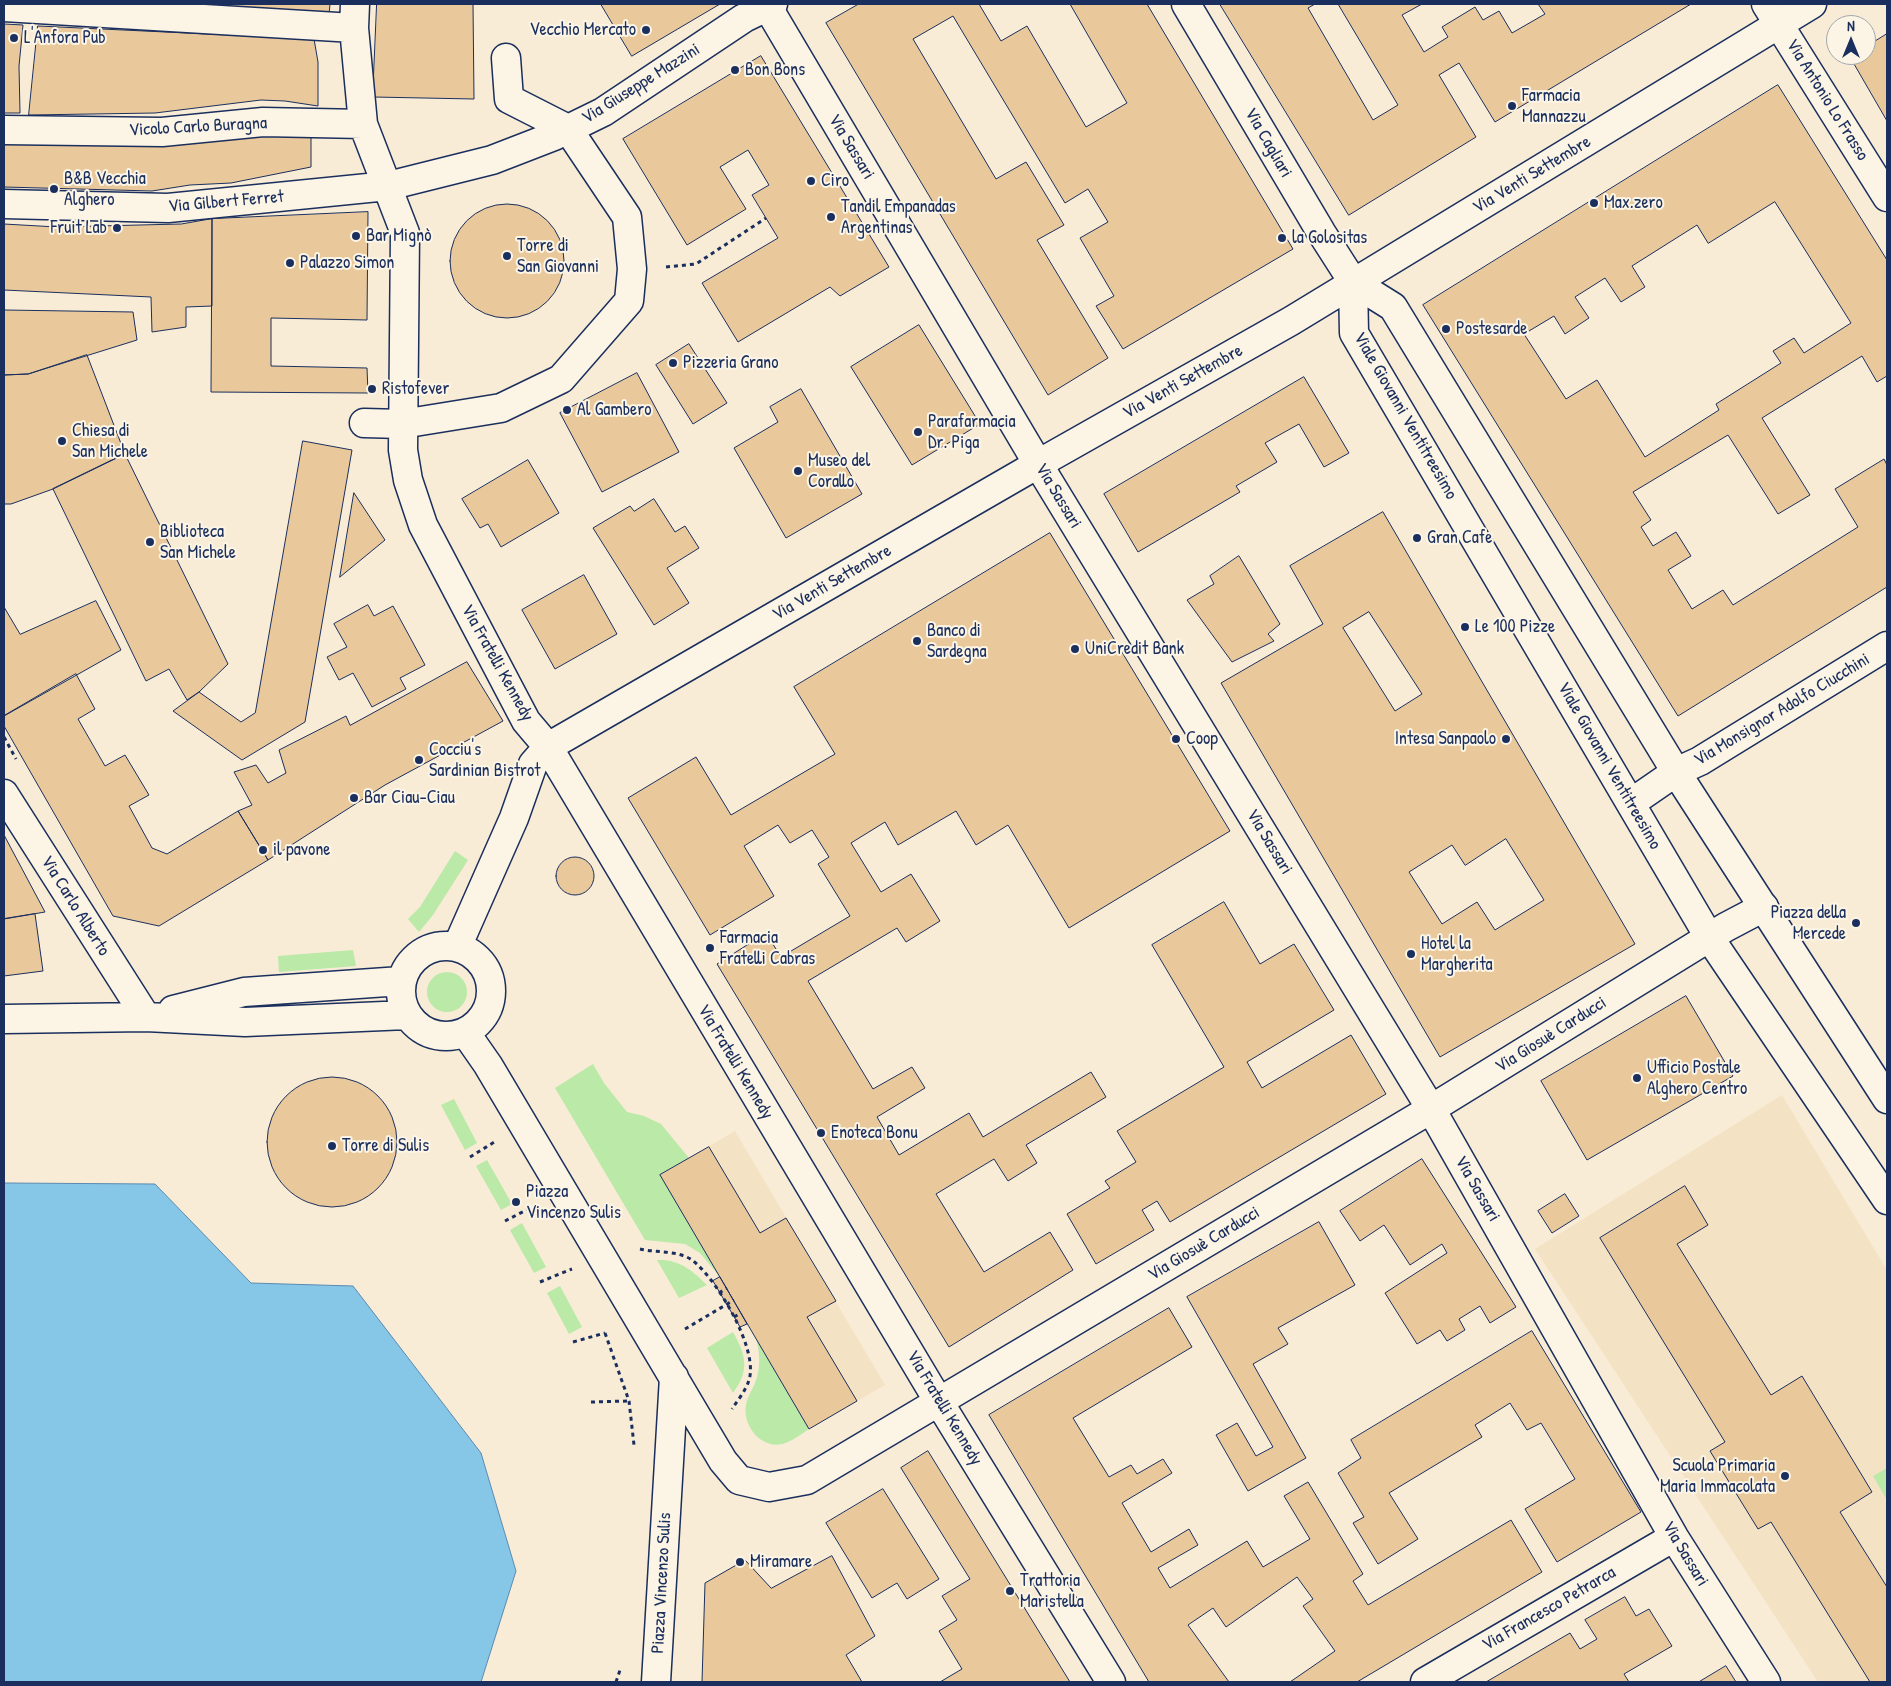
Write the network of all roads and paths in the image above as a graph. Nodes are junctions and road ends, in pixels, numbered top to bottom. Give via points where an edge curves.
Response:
1 (1186, 4) edge
2 (1812, 4) edge
3 (769, 5) edge
4 (43, 6) edge
5 (4, 7) edge
6 (1773, 14) edge
7 (355, 16) edge
8 (506, 58) dead end
9 (363, 124) junction
10 (568, 129) junction
11 (4, 130) edge
12 (388, 186) junction
13 (1887, 197) edge
14 (4, 204) edge
15 (766, 218) dead end
16 (632, 270) junction
17 (1352, 282) junction
18 (364, 423) dead end
19 (402, 424) junction
20 (1038, 464) junction
21 (1887, 646) edge
22 (4, 737) edge
23 (548, 747) junction
24 (16, 759) dead end
25 (1676, 772) junction
26 (4, 794) edge
27 (1631, 803) junction
28 (1764, 907) junction
29 (1709, 937) junction
30 (458, 947) junction
31 (401, 981) junction
32 (407, 1015) junction
33 (146, 1017) junction
34 (4, 1019) edge
35 (465, 1032) junction
36 (1887, 1099) edge
37 (1431, 1108) junction
38 (491, 1133) dead end
39 (496, 1141) junction
40 (501, 1149) dead end
41 (470, 1157) dead end
42 (530, 1198) dead end
43 (1887, 1200) edge
44 (534, 1206) junction
45 (539, 1214) dead end
46 (505, 1221) dead end
47 (640, 1249) dead end
48 (568, 1261) dead end
49 (572, 1269) junction
50 (577, 1277) dead end
51 (540, 1282) dead end
52 (727, 1288) dead end
53 (719, 1293) junction
54 (734, 1300) dead end
55 (727, 1305) junction
56 (741, 1313) dead end
57 (734, 1317) junction
58 (602, 1325) dead end
59 (686, 1329) dead end
60 (605, 1333) junction
61 (573, 1342) dead end
62 (674, 1377) junction
63 (629, 1401) junction
64 (591, 1402) dead end
65 (939, 1402) junction
66 (732, 1410) dead end
67 (634, 1447) dead end
68 (1674, 1537) junction
69 (624, 1658) dead end
70 (616, 1682) edge
71 (656, 1682) edge
72 (1111, 1682) edge
73 (1425, 1682) edge
74 (1766, 1682) edge

1 - 17 street, Via Cagliari
2 - 6 street, Via Venti Settembre
3 - 10 street, Via Giuseppe Mazzini via 744,18 603,112
3 - 20 street, Via Sassari
4 - 5 street
4 - 7 street
6 - 13 street, Via Antonio Lo Frasso
6 - 17 street, Via Venti Settembre via 1410,250
7 - 9 street, Via Fratelli Kennedy
8 - 10 street via 509,99
9 - 11 street, Vicolo Carlo Buragna via 263,122 162,132
9 - 12 street, Via Fratelli Kennedy
10 - 12 street, Via Giuseppe Mazzini via 492,160
10 - 16 street via 627,217
12 - 14 street, Via Gilbert Ferret via 168,208
12 - 19 street, Via Fratelli Kennedy via 405,233
15 - 16 path via 696,264
16 - 19 street via 629,301 561,379 500,408
17 - 20 street, Via Venti Settembre via 1291,321
17 - 25 street via 1393,307
17 - 27 street, Viale Giovanni Ventitreesimo via 1354,333
18 - 19 street
19 - 23 street, Via Fratelli Kennedy via 408,480 423,525 526,721
20 - 23 street, Via Venti Settembre
20 - 37 street, Via Sassari
21 - 25 street, Via Monsignor Adolfo Ciucchini via 1700,761
22 - 24 path
23 - 30 street via 533,764 514,818
23 - 65 street, Via Fratelli Kennedy
25 - 27 street
25 - 28 street
26 - 33 street, Via Carlo Alberto
27 - 29 street, Viale Giovanni Ventitreesimo
28 - 29 street, Via Giosuè Carducci
28 - 36 street
29 - 37 street, Via Giosuè Carducci
29 - 43 street, Viale Giovanni Ventitreesimo
30 - 31 street via 429,949 416,957
30 - 35 street via 483,965 491,995 487,1010 478,1023
31 - 32 street via 400,996
31 - 33 street via 244,992
32 - 33 street via 245,1022
32 - 35 street via 423,1030 437,1036
33 - 34 street
35 - 62 street via 488,1065
37 - 65 street, Via Giosuè Carducci
37 - 68 street, Via Sassari
38 - 39 path
39 - 40 path
39 - 41 path
42 - 44 path
44 - 45 path
44 - 46 path
47 - 53 path via 678,1253 692,1260
48 - 49 path
49 - 50 path
49 - 51 path
52 - 53 path
53 - 55 path
54 - 55 path
55 - 57 path
55 - 59 path
56 - 57 path
57 - 66 path via 749,1350 750,1379
58 - 60 path
60 - 61 path
60 - 63 path
62 - 65 street, Via Giosuè Carducci via 723,1461 739,1480 769,1487 808,1480
62 - 71 street, Piazza Vincenzo Sulis
63 - 64 path
63 - 67 path
65 - 72 street, Via Fratelli Kennedy
68 - 73 street, Via Francesco Petrarca
68 - 74 street, Via Sassari
69 - 70 path

